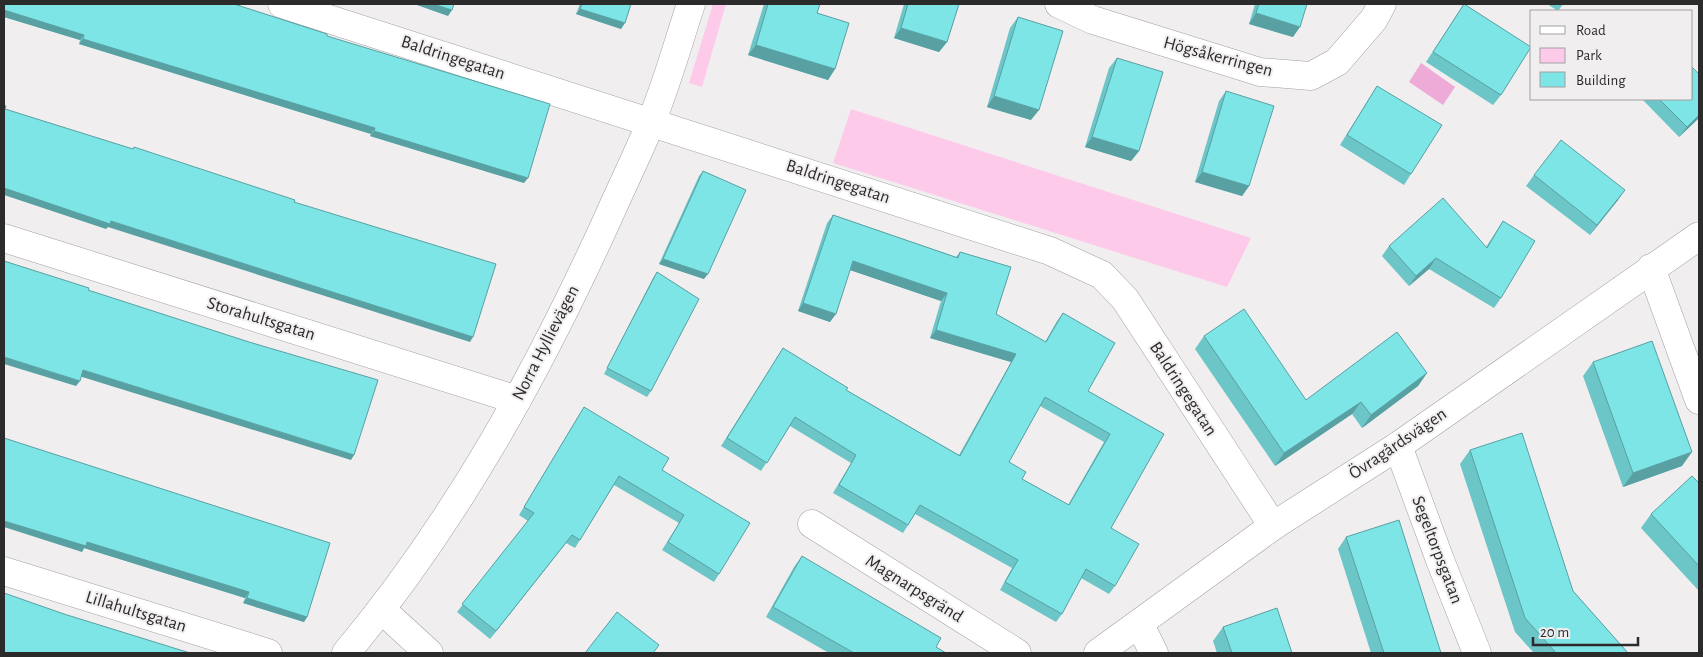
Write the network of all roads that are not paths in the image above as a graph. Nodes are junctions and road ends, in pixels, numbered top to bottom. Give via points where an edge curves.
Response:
1 (282, 4) edge
2 (691, 4) edge
3 (1059, 4) edge
4 (1382, 4) edge
5 (652, 121) junction
6 (1699, 236) edge
7 (4, 238) edge
8 (1651, 268) junction
9 (518, 400) junction
10 (1699, 400) edge
11 (1398, 446) junction
12 (812, 524) dead end
13 (1273, 526) junction
14 (4, 570) edge
15 (382, 610) junction
16 (1140, 625) junction
17 (268, 653) edge
18 (346, 653) edge
19 (429, 653) edge
20 (1017, 653) edge
21 (1098, 653) edge
22 (1154, 653) edge
23 (1477, 653) edge

1 - 5 street, Baldringegatan
2 - 5 street, Norra Hyllievägen
3 - 4 street, Högsåkerringen via 1093,20 1260,72 1312,76 1337,62 1374,19
5 - 9 street, Norra Hyllievägen via 582,274
5 - 13 street, Baldringegatan via 1050,251 1102,275 1125,299
6 - 8 street, Övragårdsvägen
7 - 9 street, Storahultsgatan
8 - 10 street
8 - 11 street, Övragårdsvägen
9 - 15 street, Norra Hyllievägen via 439,530
11 - 13 street, Övragårdsvägen
11 - 23 street, Segeltorpsgatan
12 - 20 street, Magnarpsgränd
13 - 16 street, Övragårdsvägen
14 - 17 street, Lillahultsgatan
15 - 18 street, Norra Hyllievägen
15 - 19 street
16 - 21 street, Övragårdsvägen
16 - 22 street

